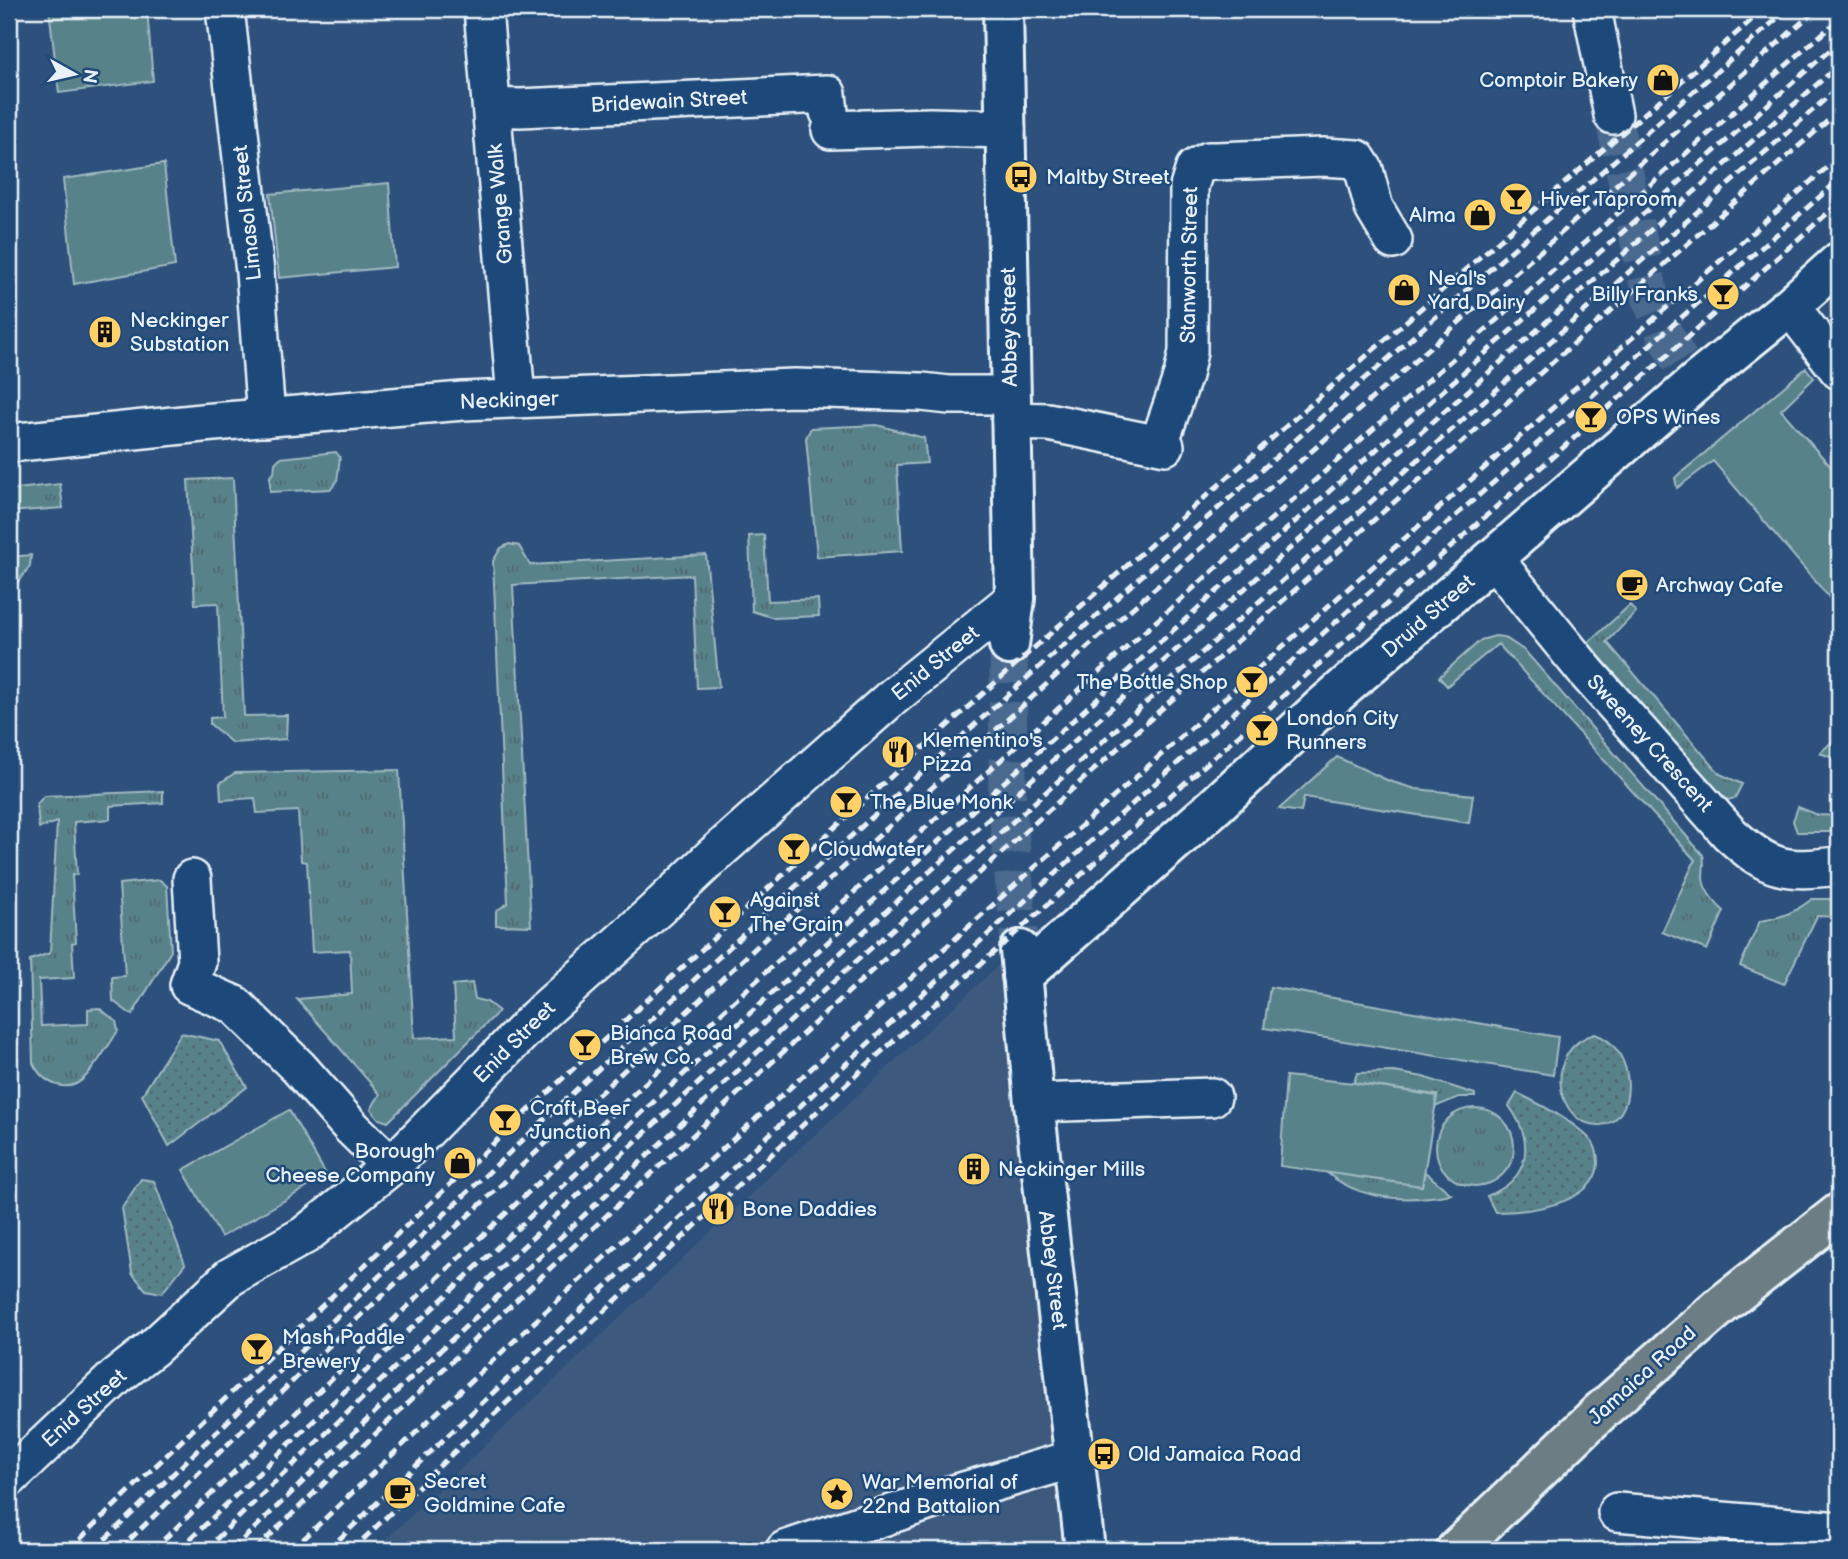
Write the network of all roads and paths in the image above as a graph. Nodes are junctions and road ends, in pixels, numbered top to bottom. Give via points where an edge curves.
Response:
1 (225, 9) edge
2 (484, 9) edge
3 (1003, 9) edge
4 (1592, 9) edge
5 (492, 107) junction
6 (1613, 115) tunnel mouth
7 (1006, 129) junction
8 (1393, 240) dead end
9 (1839, 261) edge
10 (1790, 306) junction
11 (1839, 370) edge
12 (516, 398) junction
13 (1011, 408) junction
14 (266, 418) junction
15 (9, 443) edge
16 (1162, 445) joint
17 (1494, 559) junction
18 (1015, 598) junction
19 (1009, 645) tunnel mouth
20 (1839, 866) edge
21 (192, 879) dead end
22 (1021, 962) joint
23 (1212, 1097) dead end
24 (1034, 1103) junction
25 (391, 1166) junction
26 (1839, 1213) edge
27 (1074, 1459) junction
28 (9, 1478) edge
29 (1617, 1512) dead end
30 (1839, 1531) edge
31 (785, 1550) edge
32 (1085, 1550) edge
33 (1457, 1550) edge

1 - 14 street, Limasol Street via 255,272
2 - 5 street, Grange Walk
3 - 7 main road, Abbey Street
4 - 6 street
5 - 7 street, Bridewain Street via 827,94 830,121
5 - 12 street, Grange Walk
7 - 13 main road, Abbey Street
8 - 16 street, Stanworth Street via 1374,208 1357,159 1208,161 1195,168 1189,187 1188,352
9 - 10 main road, Druid Street
10 - 11 street
10 - 17 main road, Druid Street via 1688,372
12 - 13 street, Neckinger via 795,388 922,392
12 - 14 street, Neckinger
13 - 16 street, Neckinger via 1048,422
13 - 18 main road, Abbey Street
14 - 15 street, Neckinger
17 - 20 street, Sweeney Crescent via 1587,673 1752,854 1768,864 1803,870
17 - 22 main road, Druid Street via 1215,806
18 - 19 main road, Abbey Street
18 - 25 street, Enid Street via 889,700 715,854 538,1016
21 - 25 street via 197,962 189,985 235,1005
22 - 24 main road, Abbey Street
23 - 24 street
24 - 27 main road, Abbey Street
25 - 28 street, Enid Street via 305,1235 230,1277
26 - 33 main road, Jamaica Road via 1723,1304 1602,1410
27 - 31 street
27 - 32 main road, Abbey Street
29 - 30 street

